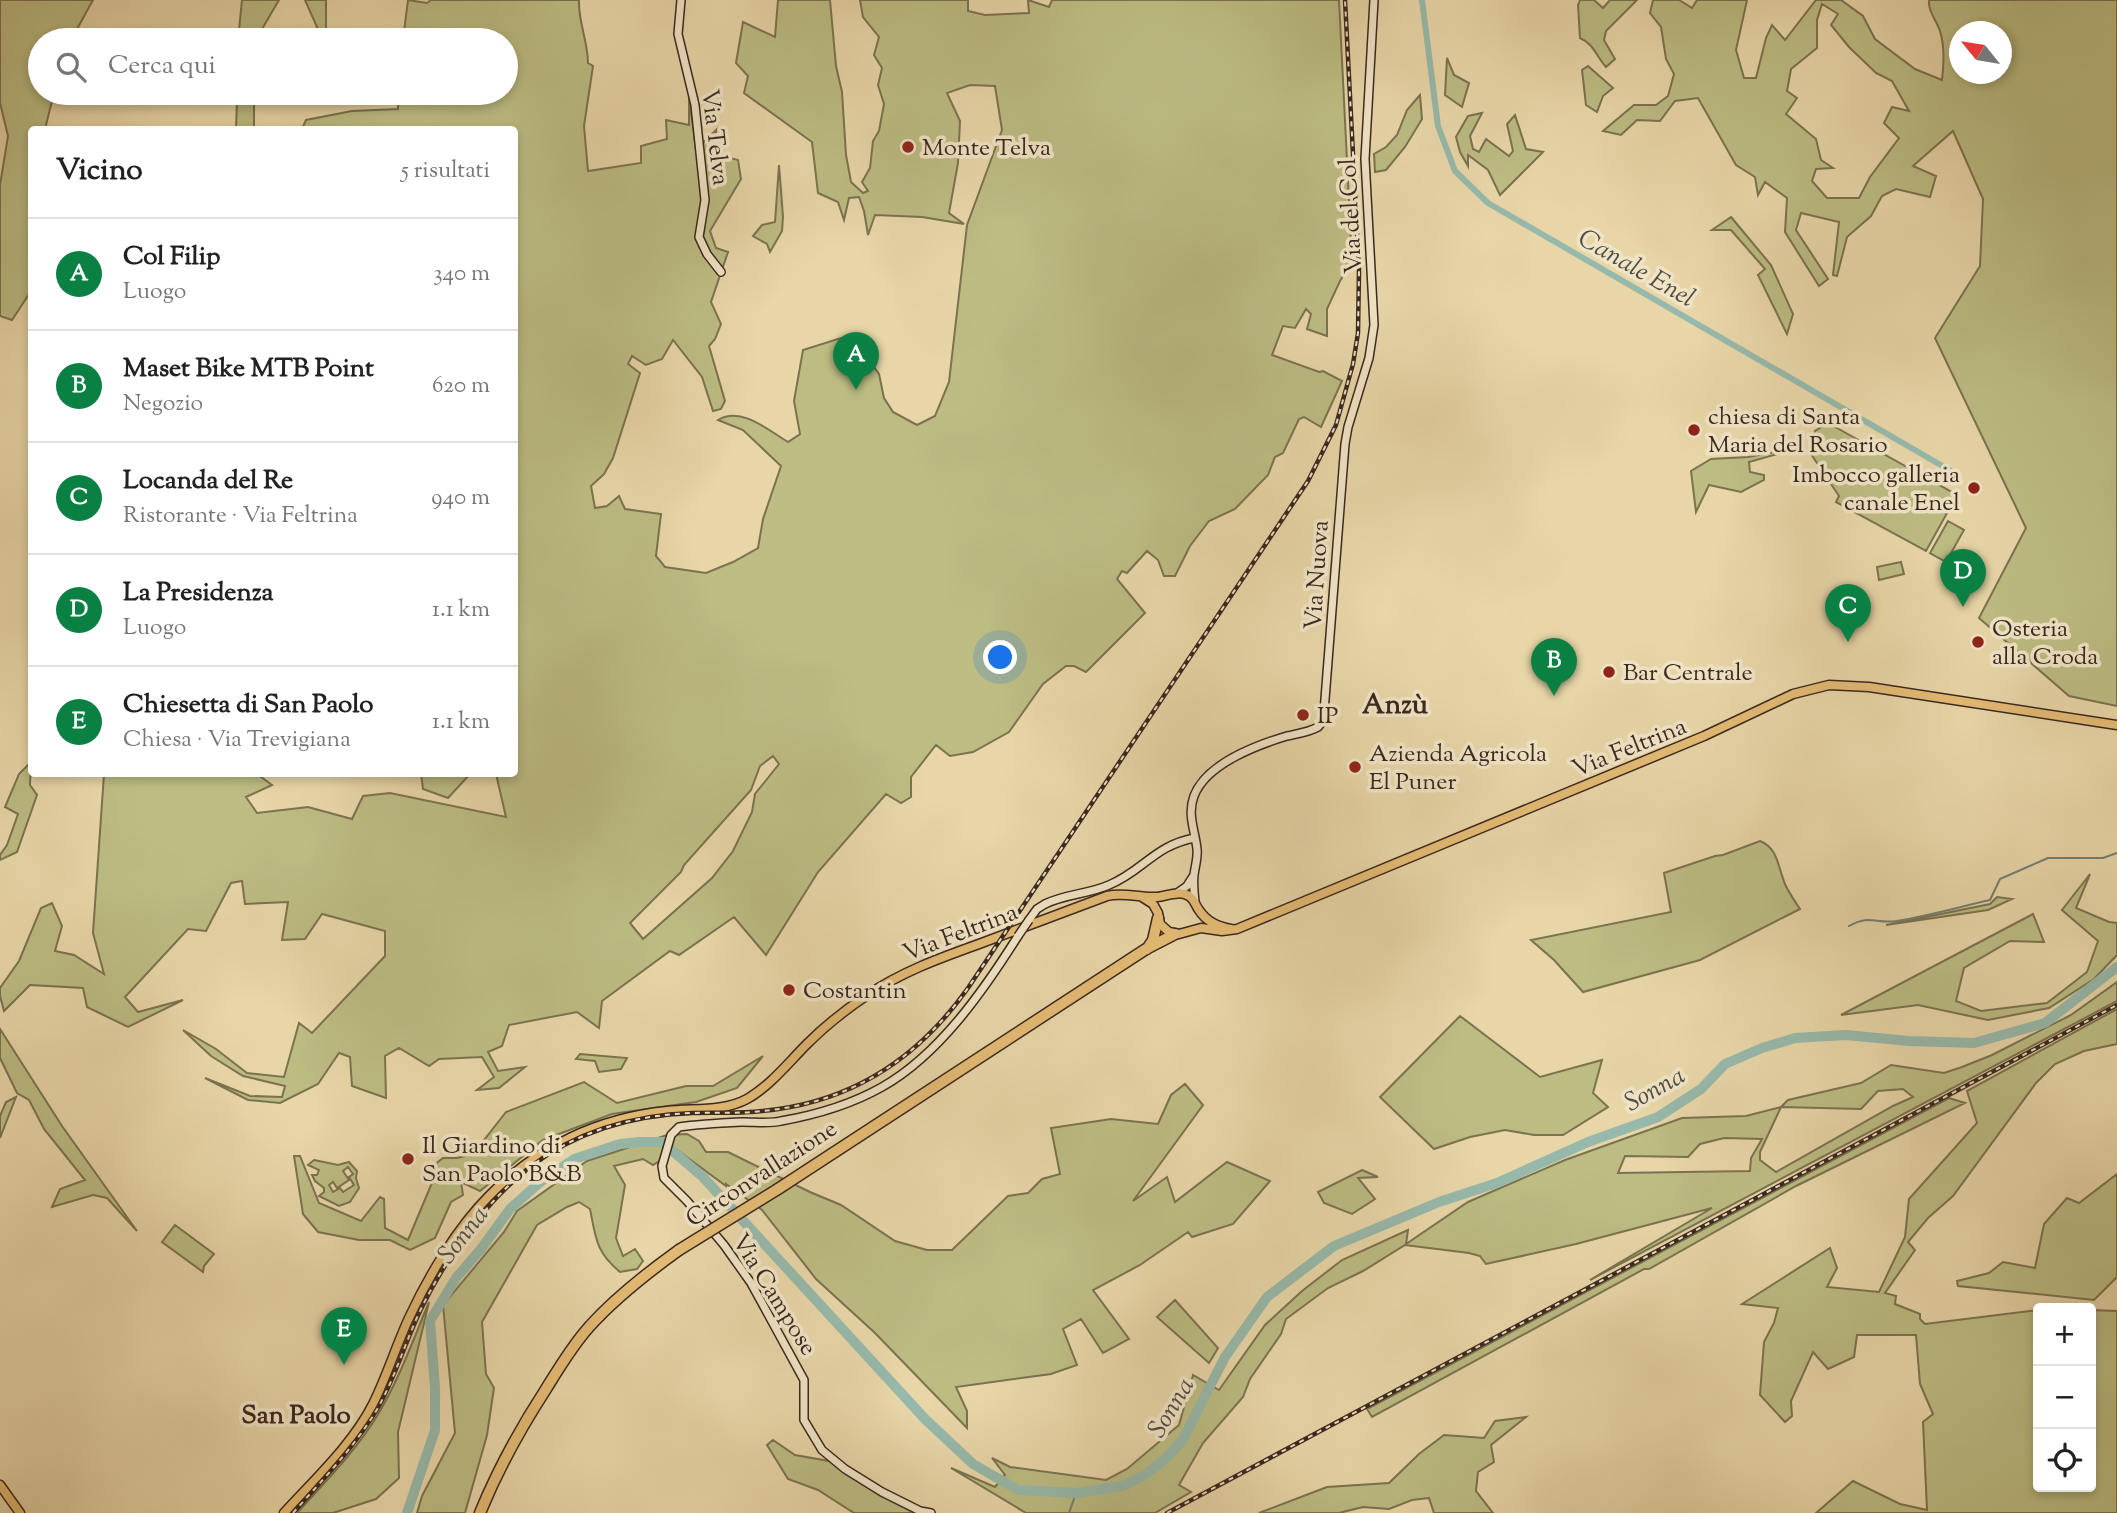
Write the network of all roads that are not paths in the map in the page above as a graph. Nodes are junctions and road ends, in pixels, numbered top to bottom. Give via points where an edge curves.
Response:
1 (681, 0) edge
2 (1374, 0) edge
3 (721, 272) dead end
4 (1348, 427) joint
5 (2117, 725) edge
6 (1195, 838) junction
7 (1194, 875) junction
8 (1174, 894) junction
9 (1142, 897) junction
10 (1197, 906) junction
11 (1158, 915) junction
12 (1231, 929) junction
13 (1190, 930) junction
14 (1175, 934) junction
15 (1146, 949) junction
16 (0, 1485) edge
17 (20, 1513) edge
18 (284, 1513) edge
19 (480, 1513) edge
20 (931, 1513) edge

1 - 3 street, Via Telva via 678,34 695,104 705,200 699,237
2 - 4 street, Via del Col via 1365,159 1374,325
4 - 6 street, Via Nuova via 1326,701 1320,724 1256,747 1211,773 1192,803
5 - 12 main road, Via Feltrina via 1869,687 1829,685 1793,694 1691,742
6 - 7 street
6 - 20 street, Via Campose, bridge via 1164,848 1108,886 1037,909 943,1037 916,1064 883,1086 852,1101 778,1122 679,1126 671,1135 662,1167 664,1178 751,1283 804,1380 804,1420 822,1450 882,1492
7 - 8 street
7 - 10 street
8 - 9 main road, Via Feltrina
8 - 10 main road via 1190,897
8 - 11 main road via 1161,901
9 - 11 main road via 1153,904
9 - 18 main road, Via Feltrina via 1107,896 907,971 831,1022 746,1099 599,1124 547,1149 510,1176 468,1220 408,1319 363,1421
10 - 12 main road via 1211,922
10 - 13 main road via 1197,921
11 - 14 main road via 1164,928
11 - 15 highway via 1153,940
12 - 13 main road, Via Feltrina
13 - 14 main road, Via Feltrina
14 - 15 highway, Circonvallazione
15 - 19 highway, Circonvallazione, bridge via 679,1250 635,1284 589,1327 565,1358 509,1451
16 - 17 main road

